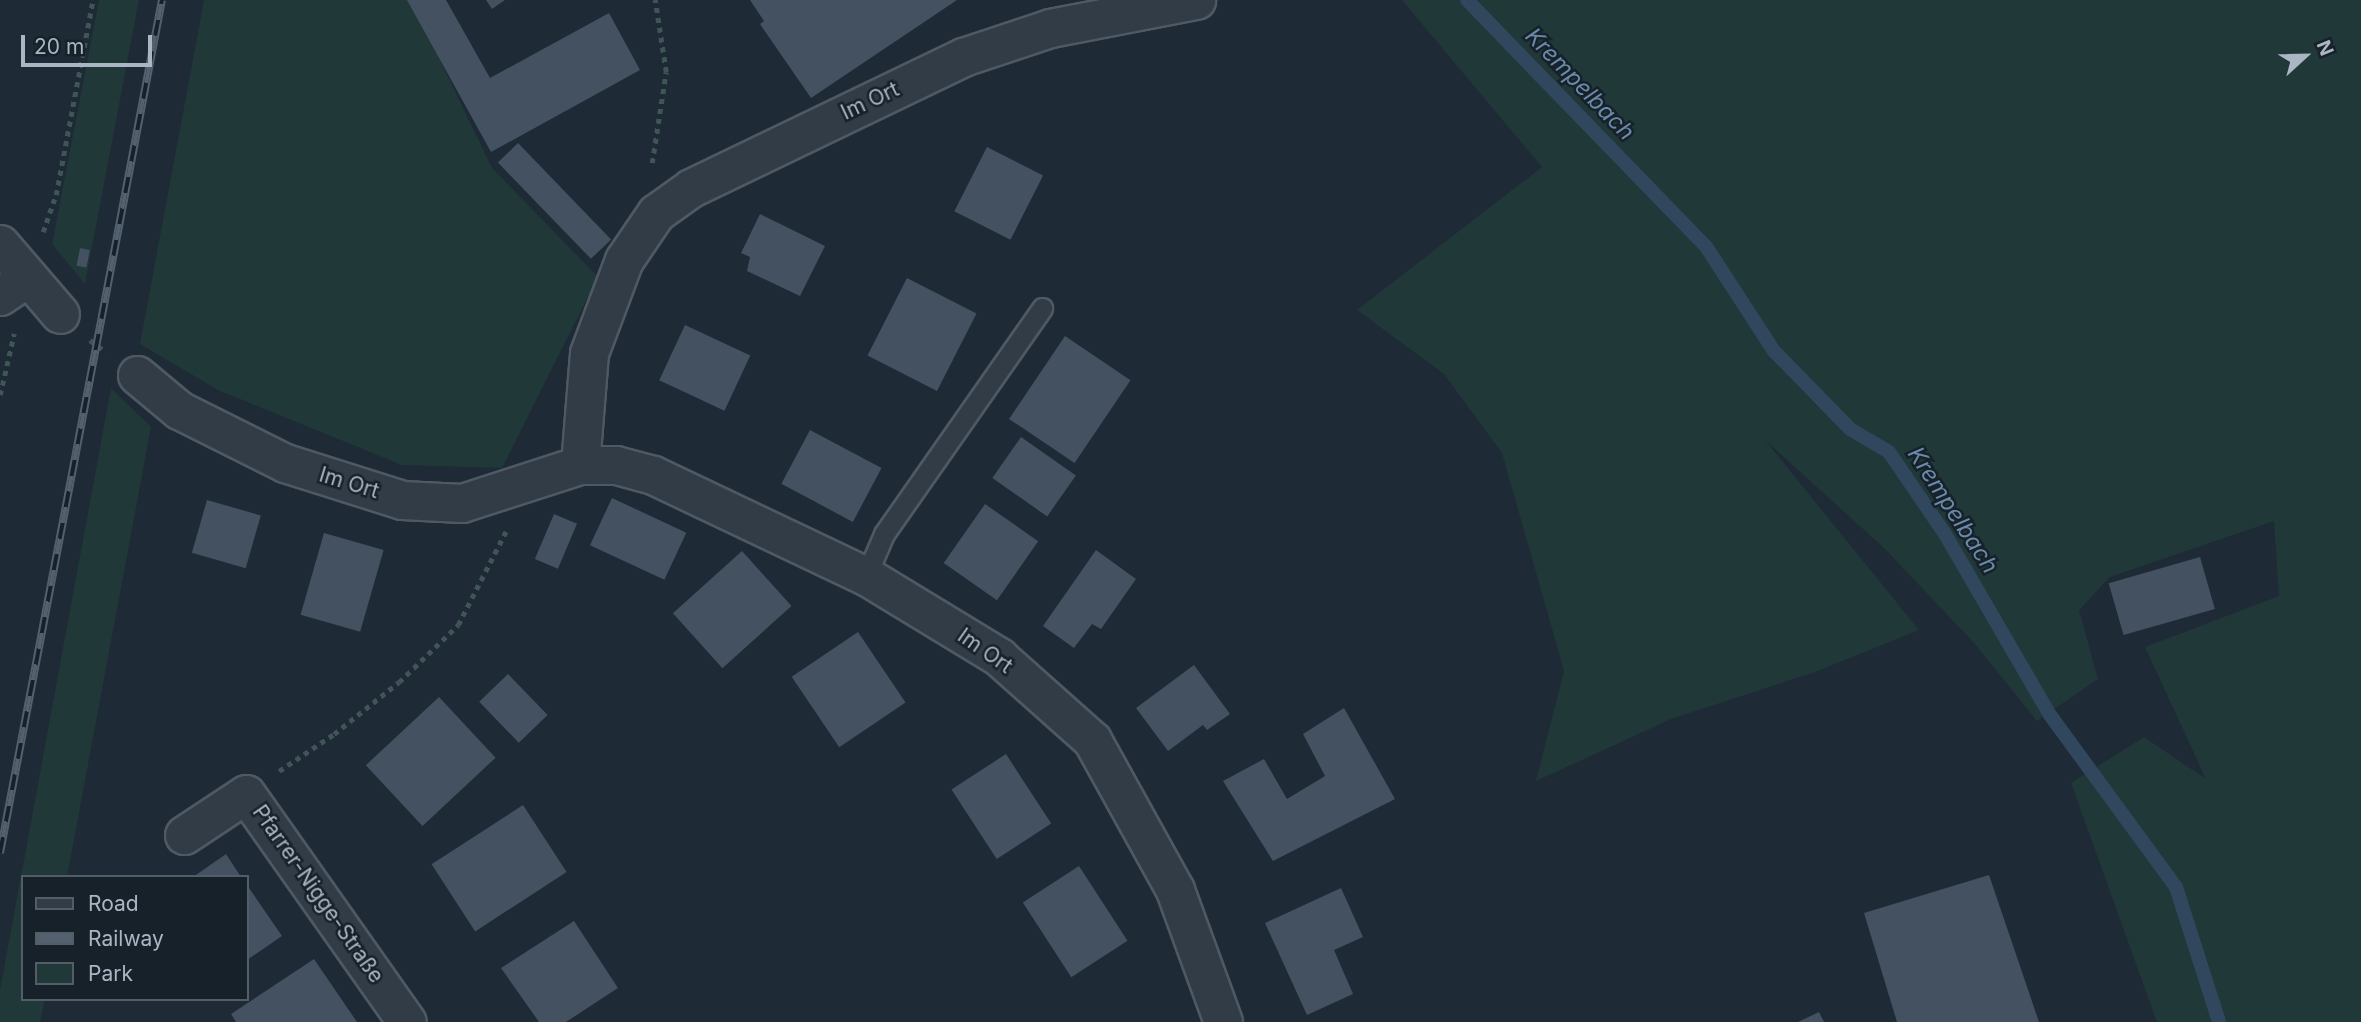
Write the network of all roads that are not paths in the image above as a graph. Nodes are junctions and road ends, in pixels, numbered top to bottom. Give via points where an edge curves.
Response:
1 (1196, 0) edge
2 (0, 244) edge
3 (13, 287) edge
4 (1042, 308) dead end
5 (61, 314) road end
6 (137, 375) road end
7 (580, 466) junction
8 (866, 576) junction
9 (184, 835) dead end
10 (407, 1022) edge
11 (1223, 1022) edge

1 - 7 street, Im Ort via 1050,28 963,57 691,188 656,213 624,260 589,353
2 - 3 street
3 - 5 street
4 - 8 lane via 884,534
6 - 7 street, Im Ort via 179,410 285,463 402,500 462,503
7 - 8 street, Im Ort via 616,465 653,475
8 - 11 street, Im Ort via 999,657 1092,740 1175,890
9 - 10 street, Pfarrer-Nigge-Straße via 246,794

